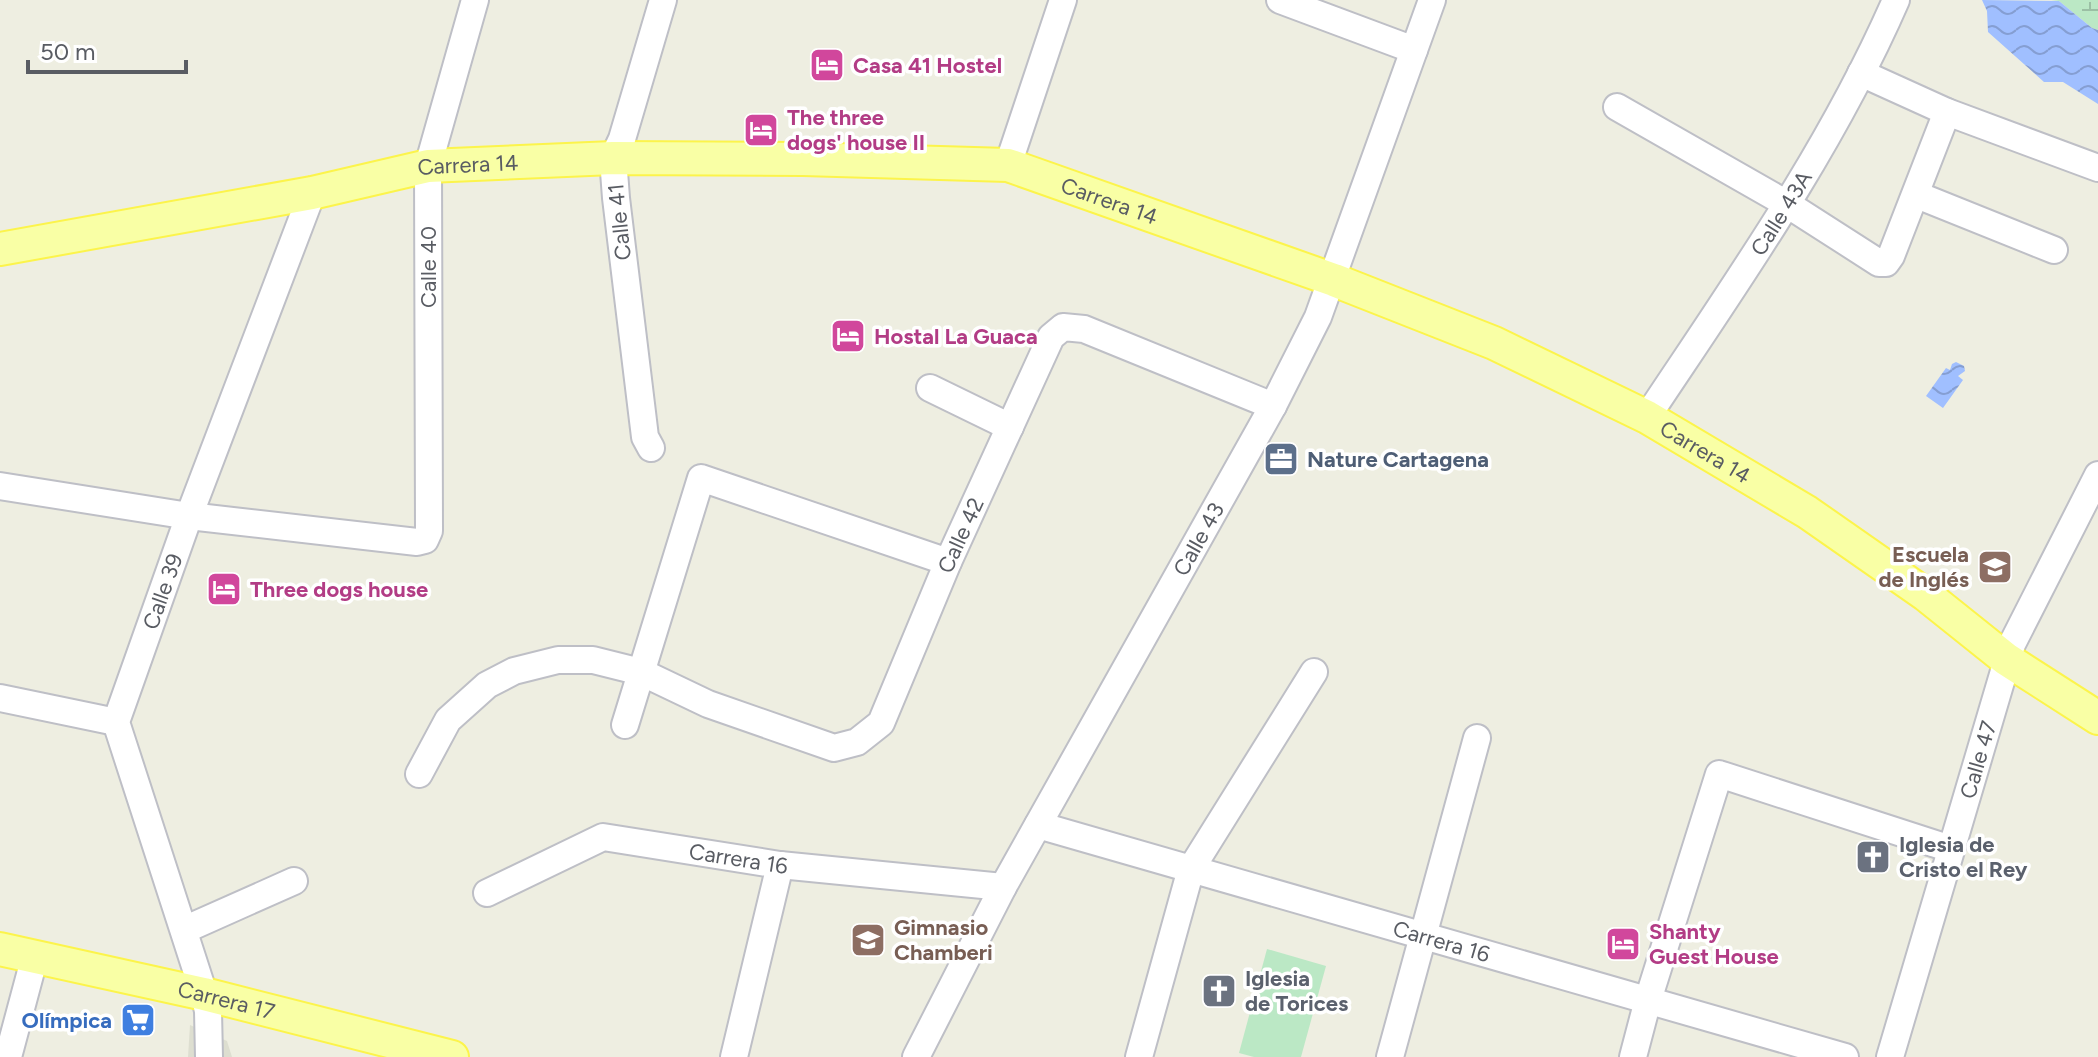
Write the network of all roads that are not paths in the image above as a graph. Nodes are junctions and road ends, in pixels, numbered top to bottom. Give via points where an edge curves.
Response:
1 (475, 0) edge
2 (663, 0) edge
3 (1063, 0) edge
4 (1280, 0) edge
5 (1432, 0) edge
6 (1896, 0) edge
7 (1414, 50) junction
8 (1861, 73) junction
9 (1617, 107) dead end
10 (1947, 112) junction
11 (613, 158) junction
12 (1008, 165) junction
13 (428, 166) junction
14 (2098, 168) edge
15 (312, 193) junction
16 (1917, 195) junction
17 (1787, 204) junction
18 (0, 249) edge
19 (2054, 250) dead end
20 (1334, 280) junction
21 (930, 388) dead end
22 (1273, 406) junction
23 (1647, 417) junction
24 (1010, 427) junction
25 (651, 448) dead end
26 (2098, 475) edge
27 (0, 486) edge
28 (189, 516) junction
29 (948, 562) junction
30 (2006, 659) junction
31 (641, 672) junction
32 (1314, 672) dead end
33 (0, 698) edge
34 (2098, 718) edge
35 (116, 722) junction
36 (625, 725) dead end
37 (1477, 738) dead end
38 (419, 774) dead end
39 (1038, 825) junction
40 (1951, 849) junction
41 (780, 865) junction
42 (1191, 869) junction
43 (294, 881) dead end
44 (1003, 887) junction
45 (487, 893) dead end
46 (184, 930) junction
47 (1424, 936) junction
48 (0, 949) edge
49 (35, 956) junction
50 (204, 994) junction
51 (1648, 1000) junction
52 (8, 1057) edge
53 (209, 1057) edge
54 (452, 1057) edge
55 (734, 1057) edge
56 (916, 1057) edge
57 (1139, 1057) edge
58 (1390, 1057) edge
59 (1633, 1057) edge
60 (1845, 1057) edge
61 (1890, 1057) edge

1 - 13 street, Calle 40
2 - 11 street, Calle 41
3 - 12 street
4 - 7 street
5 - 7 street, Calle 43
6 - 8 street, Calle 43A
7 - 20 street, Calle 43
8 - 10 street
8 - 17 street, Calle 43A
9 - 17 street
10 - 14 street
10 - 16 street
11 - 12 main road, Carrera 14
11 - 13 main road, Carrera 14
11 - 25 street, Calle 41 via 643,422
12 - 20 main road, Carrera 14
13 - 15 main road, Carrera 14
13 - 28 street, Calle 40 via 425,540
15 - 18 main road, Carrera 14
15 - 28 street, Calle 39
16 - 17 street via 1886,263
16 - 19 street
17 - 23 street, Calle 43A
20 - 22 street, Calle 43
20 - 23 main road, Carrera 14 via 1494,343
21 - 24 street
22 - 24 street, Calle 42 via 1084,329 1063,327 1051,337
22 - 39 street, Calle 43
23 - 30 main road, Carrera 14 via 1807,512
24 - 29 street, Calle 42
26 - 30 street, Calle 47
27 - 28 street
28 - 35 street, Calle 39
29 - 31 street, Calle 42 via 881,723 857,742 834,748 803,739
29 - 31 street via 701,478
30 - 34 main road, Carrera 14
30 - 40 street, Calle 47
31 - 36 street
31 - 38 street via 593,660 558,660 514,671 487,685 448,720
32 - 42 street
33 - 35 street
35 - 46 street
37 - 47 street
39 - 42 street, Carrera 16
39 - 44 street, Calle 43
40 - 51 street via 1719,774
40 - 61 street, Calle 47
41 - 44 street, Carrera 16
41 - 45 street, Carrera 16 via 603,837
41 - 55 street
42 - 47 street, Carrera 16
42 - 57 street
43 - 46 street
44 - 56 street, Calle 43
46 - 50 street
47 - 51 street, Carrera 16
47 - 58 street
48 - 49 main road, Carrera 17
49 - 50 main road, Carrera 17
49 - 52 street
50 - 53 street
50 - 54 main road, Carrera 17
51 - 59 street
51 - 60 street, Carrera 16

